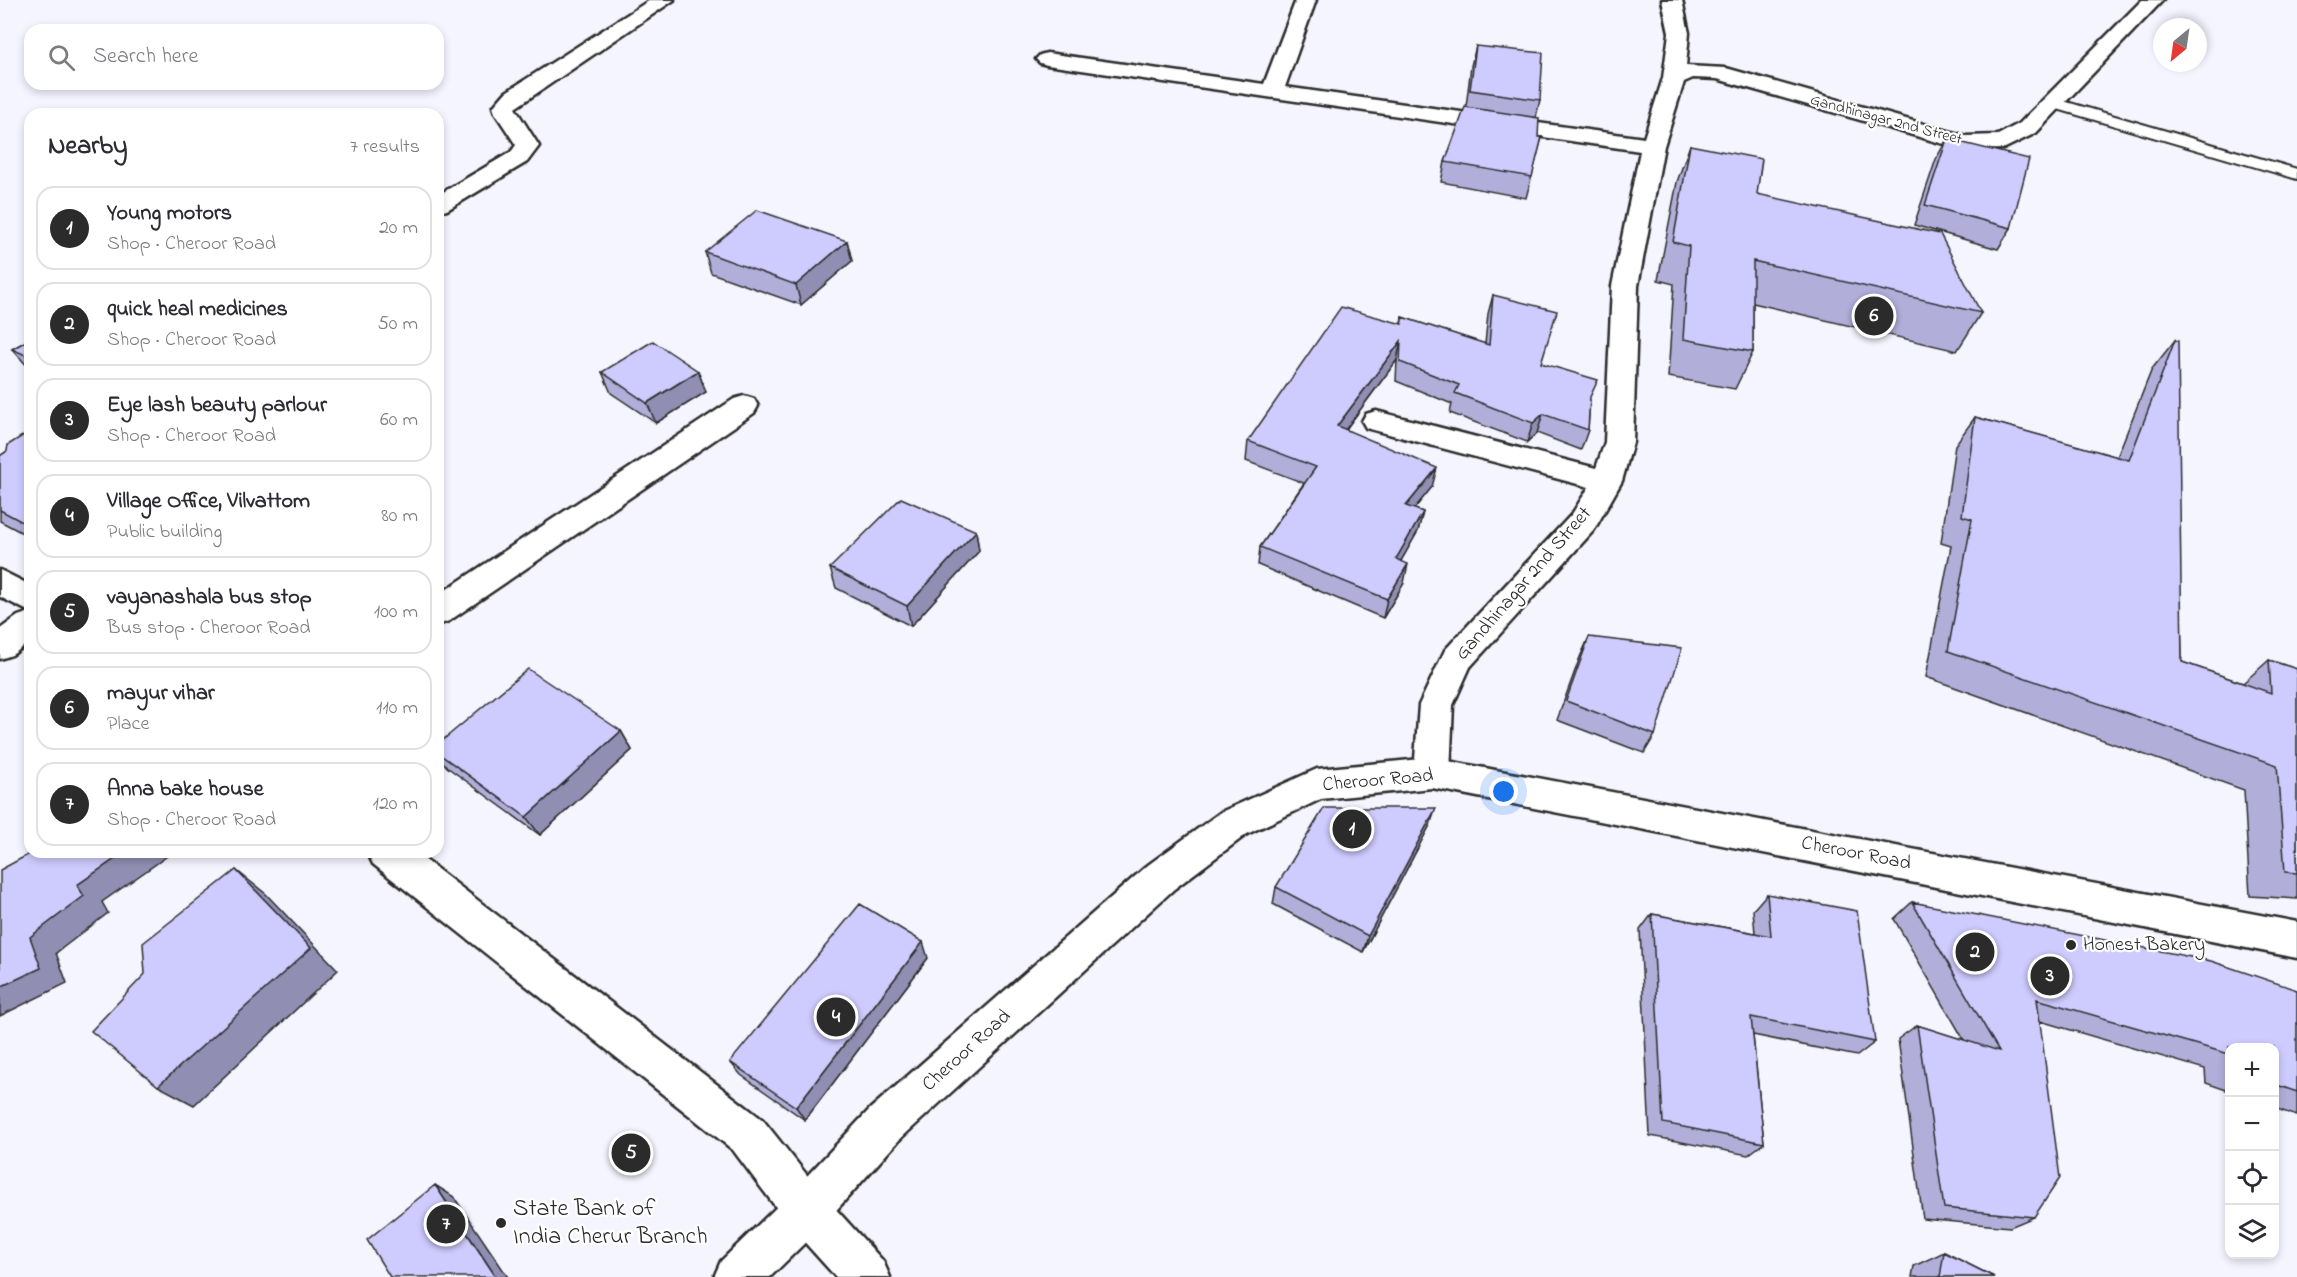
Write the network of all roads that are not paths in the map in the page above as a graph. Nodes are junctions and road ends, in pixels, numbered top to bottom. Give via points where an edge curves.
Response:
1 (664, 0) edge
2 (1306, 0) edge
3 (1672, 0) edge
4 (2153, 0) edge
5 (1047, 59) dead end
6 (1674, 78) junction
7 (1272, 91) junction
8 (2053, 103) junction
9 (1653, 146) junction
10 (2297, 174) edge
11 (444, 201) edge
12 (744, 406) dead end
13 (1376, 421) dead end
14 (1607, 481) junction
15 (0, 582) edge
16 (24, 596) edge
17 (444, 608) edge
18 (24, 629) edge
19 (0, 646) edge
20 (1432, 773) junction
21 (394, 858) edge
22 (2297, 940) edge
23 (806, 1210) junction
24 (737, 1277) edge
25 (867, 1277) edge

1 - 11 street via 514,97 504,107 506,116 526,136 528,146 519,157
2 - 7 street
3 - 6 street, Gandhinagar 2nd Street via 1679,33
4 - 8 street, Gandhinagar 2nd Street
5 - 7 street
6 - 8 street, Gandhinagar 2nd Street via 1690,71 1718,73 1965,143 2003,142 2028,128
6 - 9 street, Gandhinagar 2nd Street
7 - 9 street
8 - 10 lane
9 - 14 street, Gandhinagar 2nd Street via 1625,286 1619,442
12 - 17 street
13 - 14 street
14 - 20 street, Gandhinagar 2nd Street via 1583,522 1457,659 1436,705
15 - 16 street
18 - 19 street
20 - 22 street, Cheroor Road
20 - 23 street, Cheroor Road via 1317,784 1234,823 1161,877 885,1124
21 - 23 street via 748,1135
23 - 24 street, Cheroor Road
23 - 25 street

